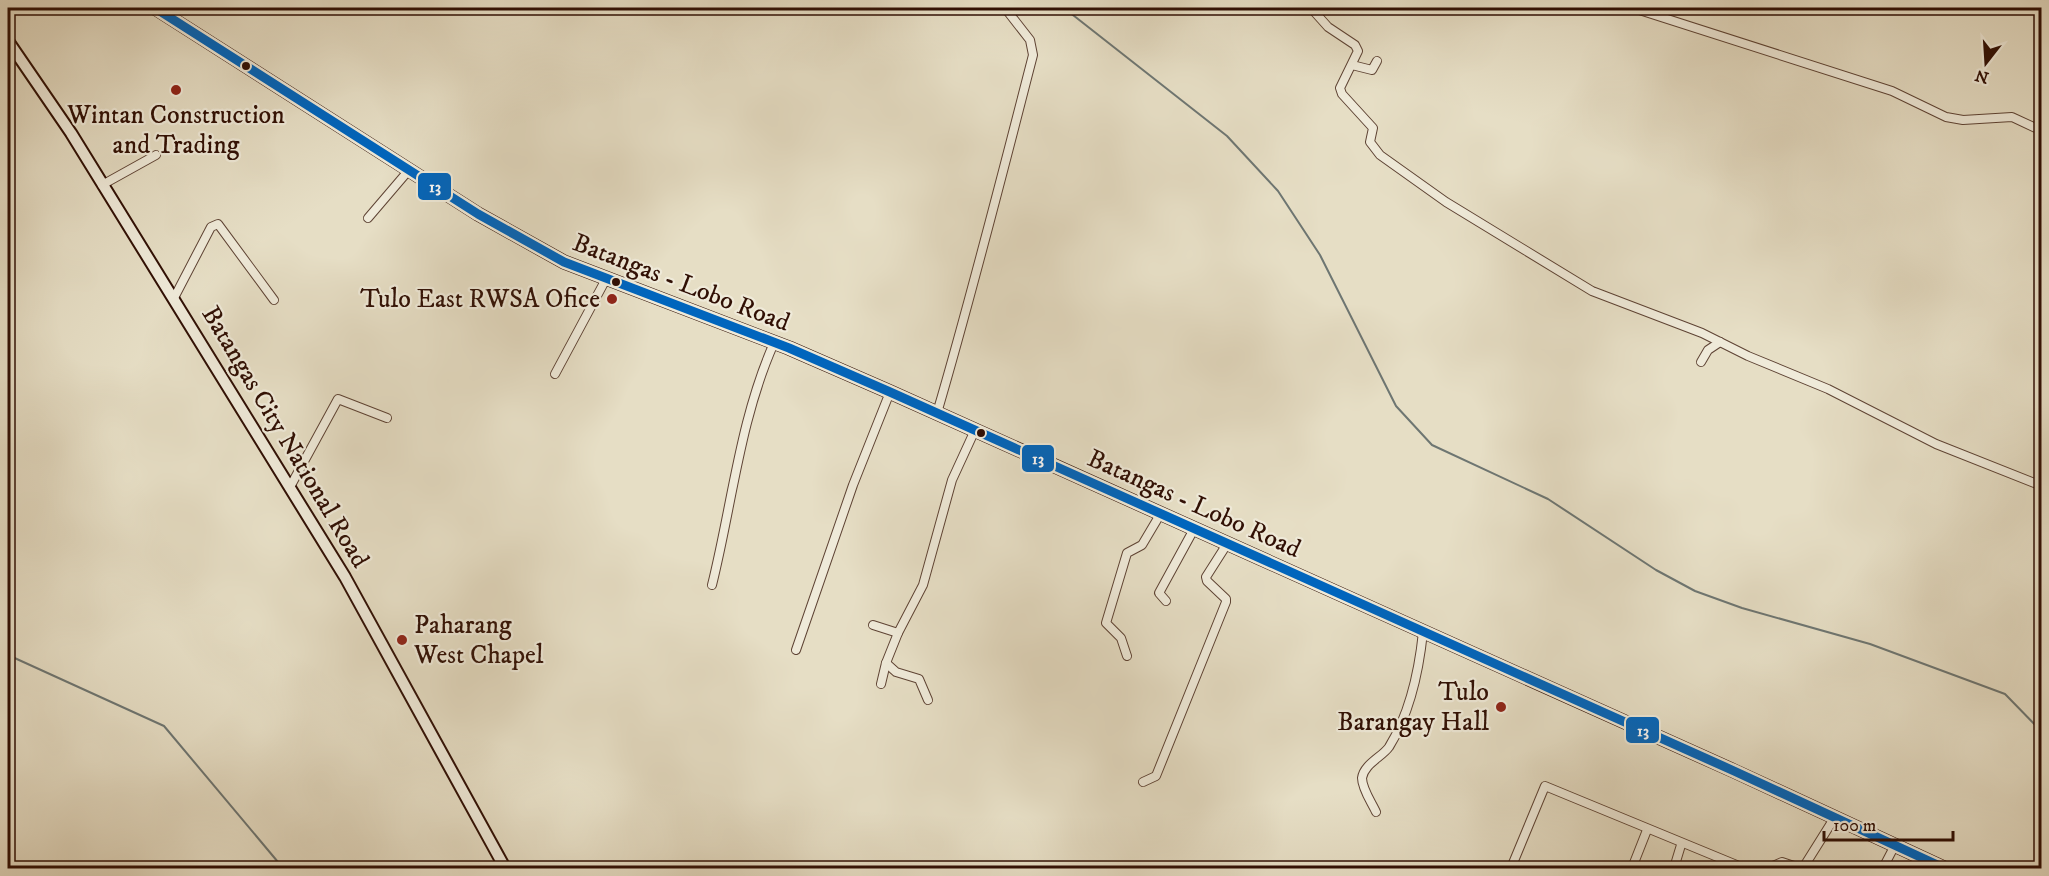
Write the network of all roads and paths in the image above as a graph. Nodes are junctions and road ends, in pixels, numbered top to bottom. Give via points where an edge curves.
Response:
1 (155, 8) edge
2 (1005, 8) edge
3 (1311, 8) edge
4 (1634, 8) edge
5 (8, 41) edge
6 (1377, 61) dead end
7 (1352, 65) junction
8 (2042, 131) edge
9 (156, 154) dead end
10 (409, 170) junction
11 (102, 185) junction
12 (368, 218) dead end
13 (606, 279) junction
14 (174, 298) junction
15 (274, 300) dead end
16 (1719, 342) junction
17 (774, 343) junction
18 (1701, 362) dead end
19 (555, 374) dead end
20 (890, 392) junction
21 (937, 413) junction
22 (387, 418) dead end
23 (975, 429) junction
24 (2042, 486) edge
25 (290, 487) junction
26 (1161, 513) junction
27 (1194, 529) junction
28 (1227, 544) junction
29 (712, 585) dead end
30 (1166, 601) dead end
31 (873, 625) dead end
32 (1423, 632) junction
33 (898, 633) junction
34 (796, 650) dead end
35 (1126, 656) dead end
36 (886, 663) junction
37 (881, 684) dead end
38 (928, 700) dead end
39 (1143, 782) dead end
40 (1376, 812) dead end
41 (1835, 817) junction
42 (1647, 830) junction
43 (1681, 845) junction
44 (1894, 847) junction
45 (505, 868) edge
46 (1511, 868) edge
47 (1632, 868) edge
48 (1674, 868) edge
49 (1744, 868) edge
50 (1768, 868) edge
51 (1802, 868) edge
52 (1883, 868) edge
53 (1944, 868) edge

1 - 10 main road, Batangas - Lobo Road
2 - 21 street via 1030,40 1033,55 985,230 974,288
3 - 7 street via 1328,27 1355,45 1358,56
4 - 8 street via 1892,91 1946,117 2012,117
5 - 11 street, Batangas City National Road
6 - 7 street via 1372,70
7 - 16 street via 1340,88 1373,128 1370,141 1380,155 1432,194 1592,291
9 - 11 street
10 - 12 street
10 - 13 main road, Batangas - Lobo Road via 523,241
11 - 14 street, Batangas City National Road
13 - 17 main road, Batangas - Lobo Road
13 - 19 street
14 - 15 street via 211,227 218,224
14 - 25 street, Batangas City National Road
16 - 18 street
16 - 24 street via 1828,389 1936,444
17 - 20 main road, Batangas - Lobo Road
17 - 29 street via 748,417
20 - 21 main road, Batangas - Lobo Road
20 - 34 street
21 - 23 main road, Batangas - Lobo Road
22 - 25 street via 338,399
23 - 26 main road, Batangas - Lobo Road
23 - 33 street via 948,490 923,585
25 - 45 street, Batangas City National Road via 373,627
26 - 27 main road, Batangas - Lobo Road
26 - 35 street via 1142,545 1127,553 1106,623 1121,638
27 - 28 main road, Batangas - Lobo Road
27 - 30 street via 1159,593
28 - 32 main road, Batangas - Lobo Road
28 - 39 street via 1206,577 1226,602 1156,776
31 - 33 street
32 - 40 street via 1418,672 1399,726 1388,747 1363,774 1362,781
32 - 41 main road, Batangas - Lobo Road
33 - 36 street
36 - 37 street
36 - 38 street via 896,672 919,680
41 - 44 main road, Batangas - Lobo Road
41 - 51 street
42 - 43 street
42 - 46 street via 1545,786
42 - 47 street
43 - 48 street
43 - 49 street
44 - 52 street
44 - 53 main road, Batangas - Lobo Road
50 - 51 street via 1782,862

